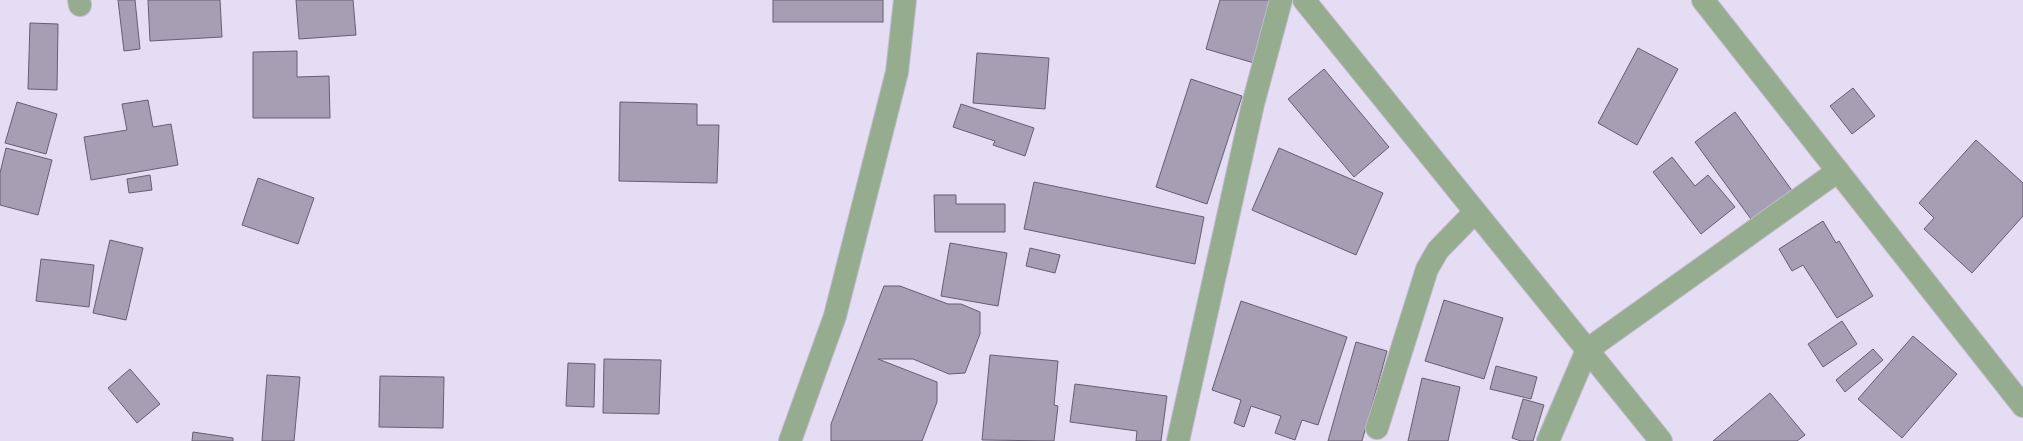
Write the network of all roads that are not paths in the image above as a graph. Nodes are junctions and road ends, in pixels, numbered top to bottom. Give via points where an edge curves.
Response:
1 (906, 0) edge
2 (1281, 0) edge
3 (1304, 0) edge
4 (1703, 0) edge
5 (1838, 171) junction
6 (1475, 212) junction
7 (1587, 350) junction
8 (2023, 406) edge
9 (1377, 428) dead end
10 (790, 441) edge
11 (1178, 441) edge
12 (1548, 441) edge
13 (1661, 441) edge

1 - 10 street via 897,72 835,316
2 - 11 street via 1253,104
3 - 6 street
4 - 5 street
5 - 7 street
5 - 8 street
6 - 7 street
6 - 9 street via 1438,250 1427,269
7 - 12 street
7 - 13 street

